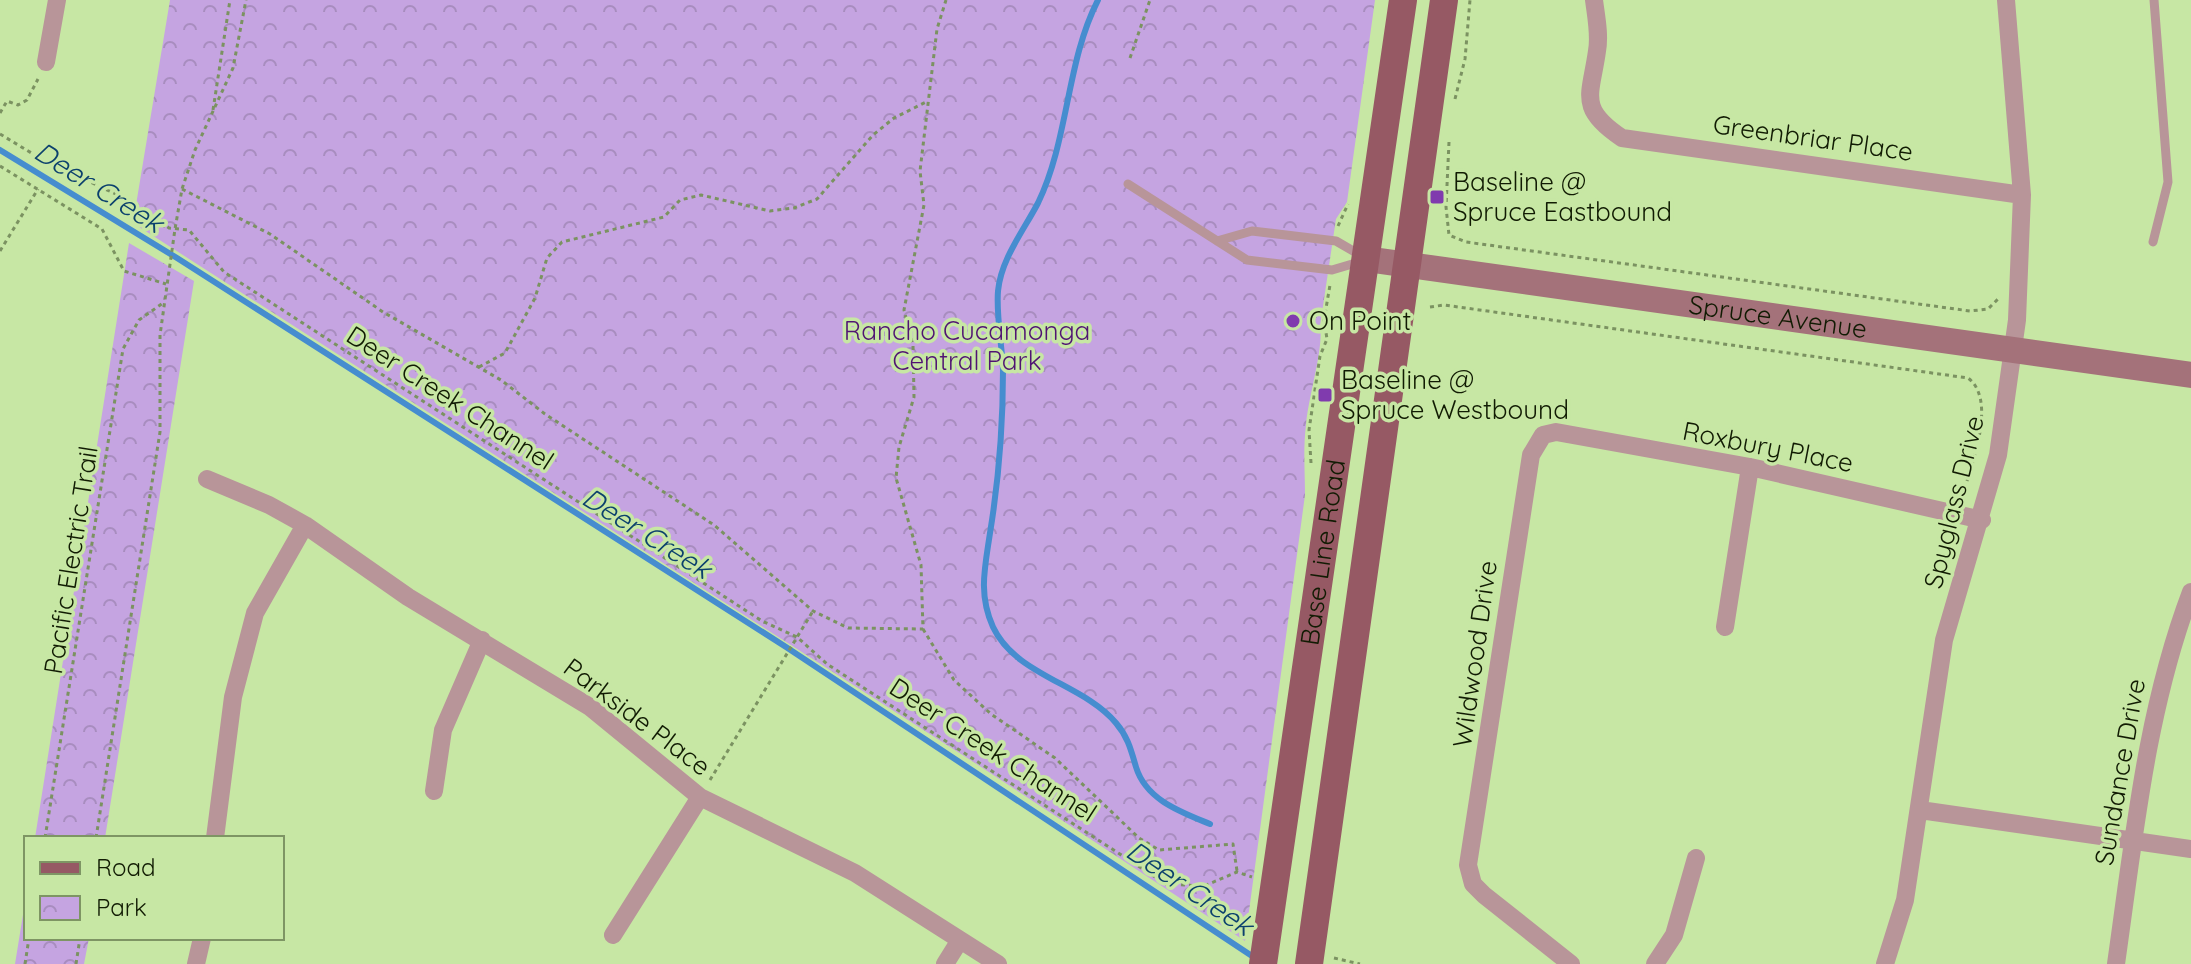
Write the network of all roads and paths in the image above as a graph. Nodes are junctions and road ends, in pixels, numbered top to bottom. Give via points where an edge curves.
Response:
1 (57, 0) edge
2 (230, 0) edge
3 (246, 0) edge
4 (946, 0) edge
5 (1150, 0) edge
6 (1403, 0) edge
7 (1444, 0) edge
8 (1470, 0) edge
9 (1594, 0) edge
10 (2006, 0) edge
11 (2154, 0) edge
12 (1130, 58) dead end
13 (46, 62) joint
14 (929, 101) junction
15 (1454, 106) dead end
16 (0, 113) edge
17 (212, 114) junction
18 (0, 134) edge
19 (1450, 135) dead end
20 (0, 166) edge
21 (1128, 184) dead end
22 (38, 189) junction
23 (182, 189) junction
24 (2022, 195) junction
25 (1352, 201) dead end
26 (1339, 219) dead end
27 (175, 229) junction
28 (1217, 241) junction
29 (2153, 242) dead end
30 (0, 251) edge
31 (1366, 259) junction
32 (1407, 264) junction
33 (166, 284) junction
34 (2001, 295) dead end
35 (163, 303) junction
36 (1430, 307) dead end
37 (2013, 351) junction
38 (479, 367) junction
39 (2191, 375) edge
40 (1543, 435) joint
41 (1750, 467) junction
42 (207, 479) dead end
43 (1967, 481) dead end
44 (1982, 520) junction
45 (305, 525) junction
46 (2191, 592) edge
47 (813, 611) junction
48 (1725, 627) dead end
49 (923, 629) junction
50 (797, 637) junction
51 (482, 640) junction
52 (434, 791) dead end
53 (700, 797) junction
54 (1920, 810) junction
55 (45, 836) edge
56 (96, 836) edge
57 (215, 836) edge
58 (2133, 841) junction
59 (2191, 849) edge
60 (1696, 858) dead end
61 (1237, 872) junction
62 (1255, 878) dead end
63 (613, 935) dead end
64 (29, 940) edge
65 (80, 940) edge
66 (202, 940) edge
67 (960, 940) junction
68 (1264, 959) edge
69 (1322, 961) edge
70 (25, 964) edge
71 (76, 964) edge
72 (196, 964) edge
73 (945, 964) edge
74 (998, 964) edge
75 (1360, 964) edge
76 (1571, 964) edge
77 (1655, 964) edge
78 (1885, 964) edge
79 (2116, 964) edge

1 - 13 street
2 - 17 path
3 - 17 path via 233,68
4 - 14 path via 937,29
5 - 12 path
6 - 31 main road, Base Line Road
7 - 32 main road, Base Line Road
8 - 15 path
9 - 24 street, Greenbriar Place via 1598,49 1587,94 1601,124 1622,138
10 - 24 street, Spyglass Drive
11 - 29 lane via 2168,182
13 - 16 path via 27,100 18,105 7,101
14 - 38 path via 894,118 850,157 817,199 794,208 770,211 701,195 680,200 664,217 562,242 547,258 535,298 505,353
14 - 49 path via 920,171 924,205 904,310 913,345 914,397 896,478 921,565
17 - 23 path
18 - 27 path, Deer Creek Channel
19 - 34 path via 1446,221 1449,235 1466,242 1970,311 1988,309
20 - 22 path
21 - 28 lane
22 - 30 path
22 - 33 path via 102,229 124,271
23 - 27 path
23 - 38 path via 270,234 383,312
24 - 37 street, Spyglass Drive
25 - 26 path
27 - 33 path
27 - 50 path, Deer Creek Channel via 195,234 224,272 262,297 762,621
28 - 31 lane via 1252,231 1322,239
28 - 31 lane via 1247,260 1332,270
31 - 32 street, Spruce Avenue
31 - 68 main road, Base Line Road
32 - 37 street, Spruce Avenue
32 - 69 main road, Base Line Road
33 - 35 path
35 - 55 path, Pacific Electric Trail via 139,320 123,349
35 - 56 path via 162,417
36 - 43 path via 1968,378 1980,391 1982,405
37 - 39 street, Spruce Avenue
37 - 44 street, Spyglass Drive via 1998,455
38 - 47 path via 714,525
40 - 41 street, Roxbury Place via 1556,432
40 - 76 street, Wildwood Drive via 1531,455 1468,865 1473,884
41 - 44 street, Roxbury Place
41 - 48 street
42 - 45 street, Parkside Place
44 - 54 street, Spyglass Drive via 1940,656
45 - 51 street, Parkside Place via 408,597
45 - 57 street via 255,613 233,697
46 - 58 street, Sundance Drive via 2151,725
47 - 49 path via 848,628
47 - 50 path
49 - 61 path via 954,680 991,714 1055,758 1139,838 1159,850 1233,844
50 - 53 path
50 - 61 path, Deer Creek Channel via 827,664 1166,884 1204,886
51 - 52 street via 443,730
51 - 53 street, Parkside Place via 590,707
53 - 63 street
53 - 67 street, Parkside Place via 855,873
54 - 58 street
54 - 78 street, Spyglass Drive via 1905,900
58 - 59 street
58 - 79 street, Sundance Drive
60 - 77 street via 1674,935
61 - 62 path
64 - 70 path
65 - 71 path
66 - 72 street
67 - 73 street
67 - 74 street, Parkside Place
69 - 75 path

